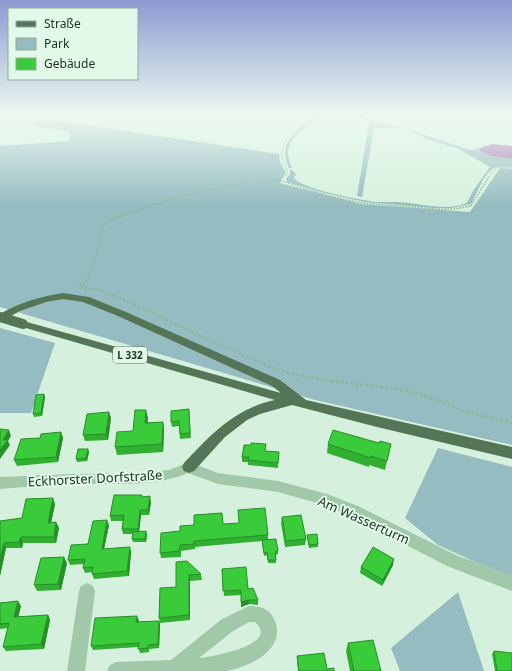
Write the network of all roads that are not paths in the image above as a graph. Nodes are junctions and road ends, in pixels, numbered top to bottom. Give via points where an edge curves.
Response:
1 (0, 318) edge
2 (294, 401) junction
3 (307, 405) junction
4 (512, 453) edge
5 (189, 468) junction
6 (0, 483) edge
7 (512, 583) edge
8 (87, 591) dead end
9 (175, 668) junction
10 (76, 671) edge
11 (116, 671) edge

1 - 2 main road, L 332, bridge
1 - 3 main road via 30,303 63,296 85,299 276,383
2 - 3 main road, L 332
2 - 5 main road via 274,404 235,420
3 - 4 main road, L 332
5 - 6 street, Eckhorster Dorfstraße via 170,475 140,478
5 - 7 street, Am Wasserturm via 207,477 272,485 327,500 427,548 494,578
8 - 10 street
9 - 9 street via 236,620 246,615 257,614 266,620 270,630 269,637 262,647 244,657 208,666
9 - 11 street

